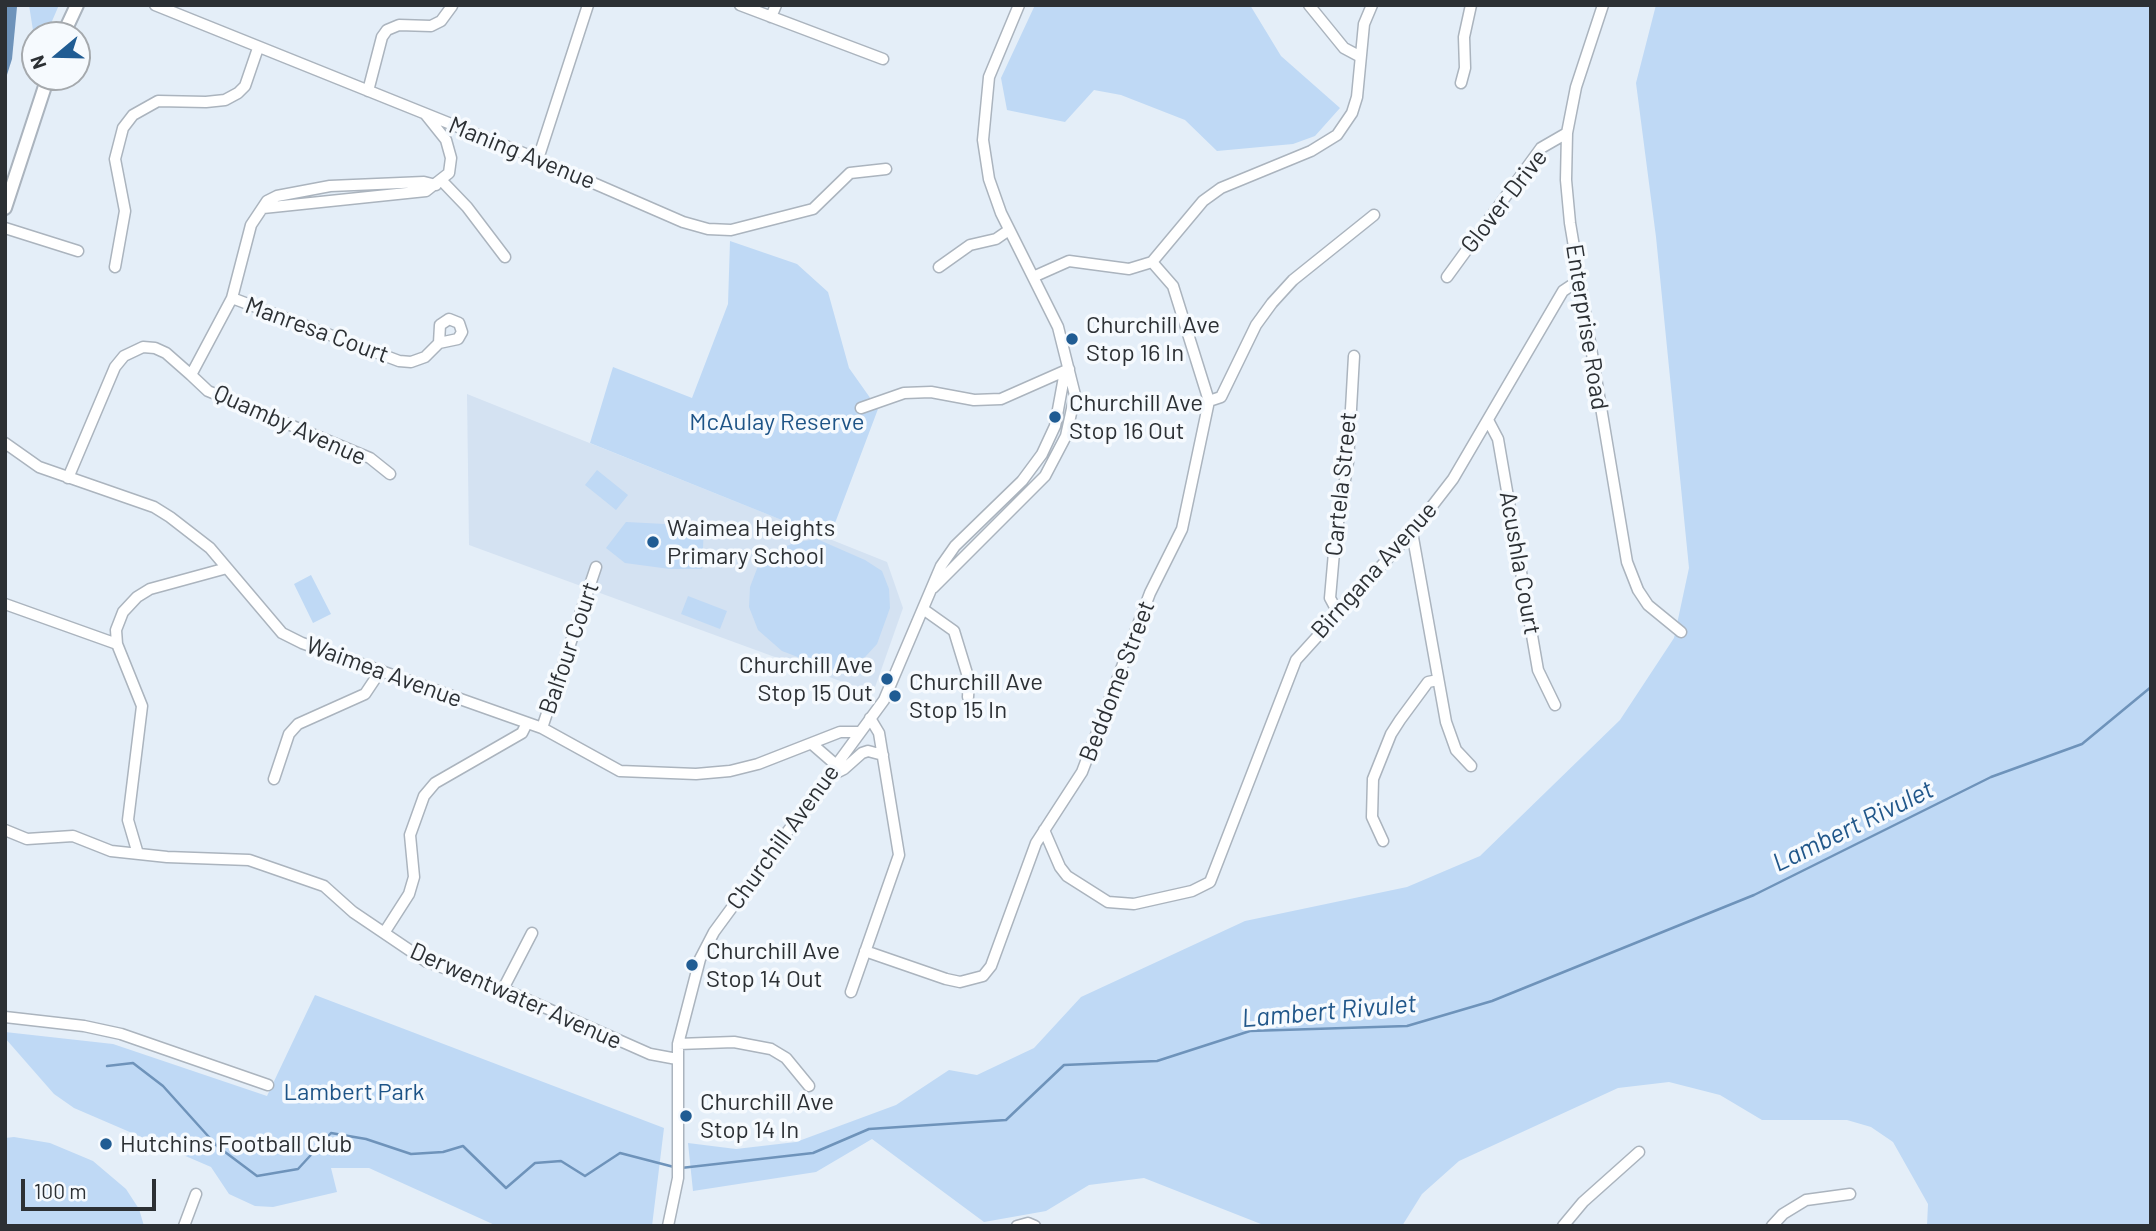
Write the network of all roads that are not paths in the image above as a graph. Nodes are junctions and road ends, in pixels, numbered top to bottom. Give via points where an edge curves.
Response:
1 (77, 5) edge
2 (155, 5) edge
3 (588, 5) edge
4 (740, 5) edge
5 (776, 5) edge
6 (1019, 5) edge
7 (1309, 5) edge
8 (1373, 5) edge
9 (1471, 5) edge
10 (1603, 5) edge
11 (452, 6) edge
12 (771, 17) junction
13 (70, 21) edge
14 (258, 48) junction
15 (1359, 56) junction
16 (883, 59) dead end
17 (1461, 83) dead end
18 (43, 91) edge
19 (368, 91) junction
20 (426, 114) junction
21 (1567, 133) junction
22 (538, 159) junction
23 (886, 169) dead end
24 (439, 183) junction
25 (5, 208) edge
26 (1374, 215) dead end
27 (5, 228) edge
28 (1009, 230) junction
29 (78, 251) dead end
30 (505, 257) dead end
31 (1152, 262) junction
32 (116, 267) dead end
33 (939, 267) dead end
34 (1033, 277) junction
35 (1447, 277) dead end
36 (1578, 281) junction
37 (232, 298) junction
38 (439, 343) dead end
39 (1354, 356) dead end
40 (1069, 369) junction
41 (191, 375) junction
42 (1209, 401) junction
43 (861, 408) dead end
44 (1488, 420) junction
45 (5, 443) edge
46 (390, 474) dead end
47 (68, 478) junction
48 (1412, 532) junction
49 (596, 567) dead end
50 (228, 568) junction
51 (5, 604) edge
52 (923, 609) junction
53 (1337, 611) junction
54 (1681, 632) dead end
55 (117, 644) junction
56 (381, 670) junction
57 (1438, 680) junction
58 (968, 697) dead end
59 (1555, 705) dead end
60 (870, 718) junction
61 (527, 723) junction
62 (542, 728) junction
63 (860, 732) junction
64 (812, 744) junction
65 (883, 755) junction
66 (835, 764) junction
67 (1471, 766) dead end
68 (825, 778) junction
69 (274, 779) dead end
70 (1044, 830) junction
71 (5, 831) edge
72 (1382, 841) dead end
73 (138, 854) junction
74 (384, 933) junction
75 (532, 933) dead end
76 (865, 951) junction
77 (503, 989) junction
78 (851, 992) dead end
79 (5, 1017) edge
80 (678, 1044) junction
81 (677, 1059) junction
82 (268, 1085) dead end
83 (809, 1086) dead end
84 (1639, 1152) dead end
85 (196, 1194) dead end
86 (1850, 1194) dead end
87 (184, 1226) edge
88 (668, 1226) edge
89 (1017, 1226) edge
90 (1035, 1226) edge
91 (1563, 1226) edge
92 (1772, 1226) edge

1 - 13 main road
2 - 14 street, Maning Avenue
3 - 22 street
4 - 12 street
5 - 12 street
6 - 28 street, Churchill Avenue via 989,77 983,119 989,179
7 - 15 street via 1345,48
8 - 15 street via 1364,24
9 - 17 street
10 - 21 street, Enterprise Road via 1576,87
11 - 19 street via 431,26 399,25 387,30
12 - 16 street
14 - 19 street, Maning Avenue
14 - 32 street via 245,86 238,93 206,102 158,101 133,115 123,128 115,159 125,211
15 - 31 street via 1357,97 1337,135 1311,151 1221,188 1203,201
18 - 25 main road
19 - 20 street, Maning Avenue
20 - 22 street, Maning Avenue
20 - 24 street via 446,140 451,158 449,173
21 - 35 street, Glover Drive via 1541,148
21 - 36 street, Enterprise Road via 1566,180
22 - 23 street, Maning Avenue via 683,222 731,230 813,209 850,173
24 - 30 street via 467,207
24 - 37 street via 330,186 277,195 251,225
26 - 42 street via 1293,280 1272,303 1256,325 1221,397
27 - 29 street
28 - 33 street via 996,239 970,245
28 - 34 street, Churchill Avenue
31 - 34 street via 1129,269 1069,261
31 - 42 street via 1173,286
34 - 40 street, Churchill Avenue via 1058,327
36 - 44 street, Birngana Avenue via 1563,291
36 - 54 street, Enterprise Road via 1627,562 1648,605
37 - 38 street, Manresa Court via 399,361 425,357
37 - 41 street
39 - 53 street, Cartela Street via 1348,462 1330,598
40 - 43 street via 1002,399 904,393
40 - 52 street, Churchill Avenue via 1075,395 1072,417 1050,467 933,589
41 - 46 street, Quamby Avenue via 208,391 370,458
41 - 47 street, Quamby Avenue via 155,348 143,347 124,356 115,367
42 - 70 street, Beddome Street via 1175,547 1150,593 1083,772
44 - 48 street, Birngana Avenue via 1453,479
44 - 59 street, Acushla Court via 1498,439 1538,670
45 - 47 street, Waimea Avenue via 39,467
47 - 50 street, Waimea Avenue via 162,512 195,534
48 - 53 street, Birngana Avenue
48 - 57 street
49 - 62 street, Balfour Court
50 - 55 street via 136,597 122,612
50 - 56 street, Waimea Avenue via 282,633
51 - 55 street
52 - 58 street via 954,631 969,680
52 - 60 street, Churchill Avenue via 887,693
53 - 70 street, Birngana Avenue via 1290,671 1210,882 1192,891 1134,904 1108,902 1067,876
55 - 73 street via 142,706 128,820
56 - 61 street, Waimea Avenue
56 - 69 street via 365,694 298,723 289,734
57 - 67 street via 1450,739
57 - 72 street via 1428,682 1395,727 1373,779 1372,817
60 - 63 street, Churchill Avenue
60 - 65 street via 879,733
61 - 62 street, Waimea Avenue
61 - 74 street via 522,733 435,783 424,796 410,835 414,877 410,894
62 - 64 street, Waimea Avenue via 605,765 634,773 730,771
63 - 64 street, Waimea Avenue via 840,733
63 - 66 street, Churchill Avenue
64 - 66 street
65 - 68 street via 862,753
65 - 76 street via 899,855
66 - 68 street, Churchill Avenue
68 - 80 street, Churchill Avenue via 714,932 696,968
70 - 76 street, Beddome Street via 991,966 983,976 960,982
71 - 73 street, Derwentwater Avenue via 27,839 73,836 111,851
73 - 74 street, Derwentwater Avenue via 249,860 324,886
74 - 77 street, Derwentwater Avenue via 416,957
75 - 77 street
76 - 78 street
77 - 81 street, Derwentwater Avenue via 650,1054
79 - 82 street via 121,1034
80 - 81 street, Churchill Avenue
80 - 83 street via 734,1042 771,1049 786,1058
81 - 88 street, Churchill Avenue via 678,1178
84 - 91 street
85 - 87 street
86 - 92 street via 1806,1200
89 - 90 street

